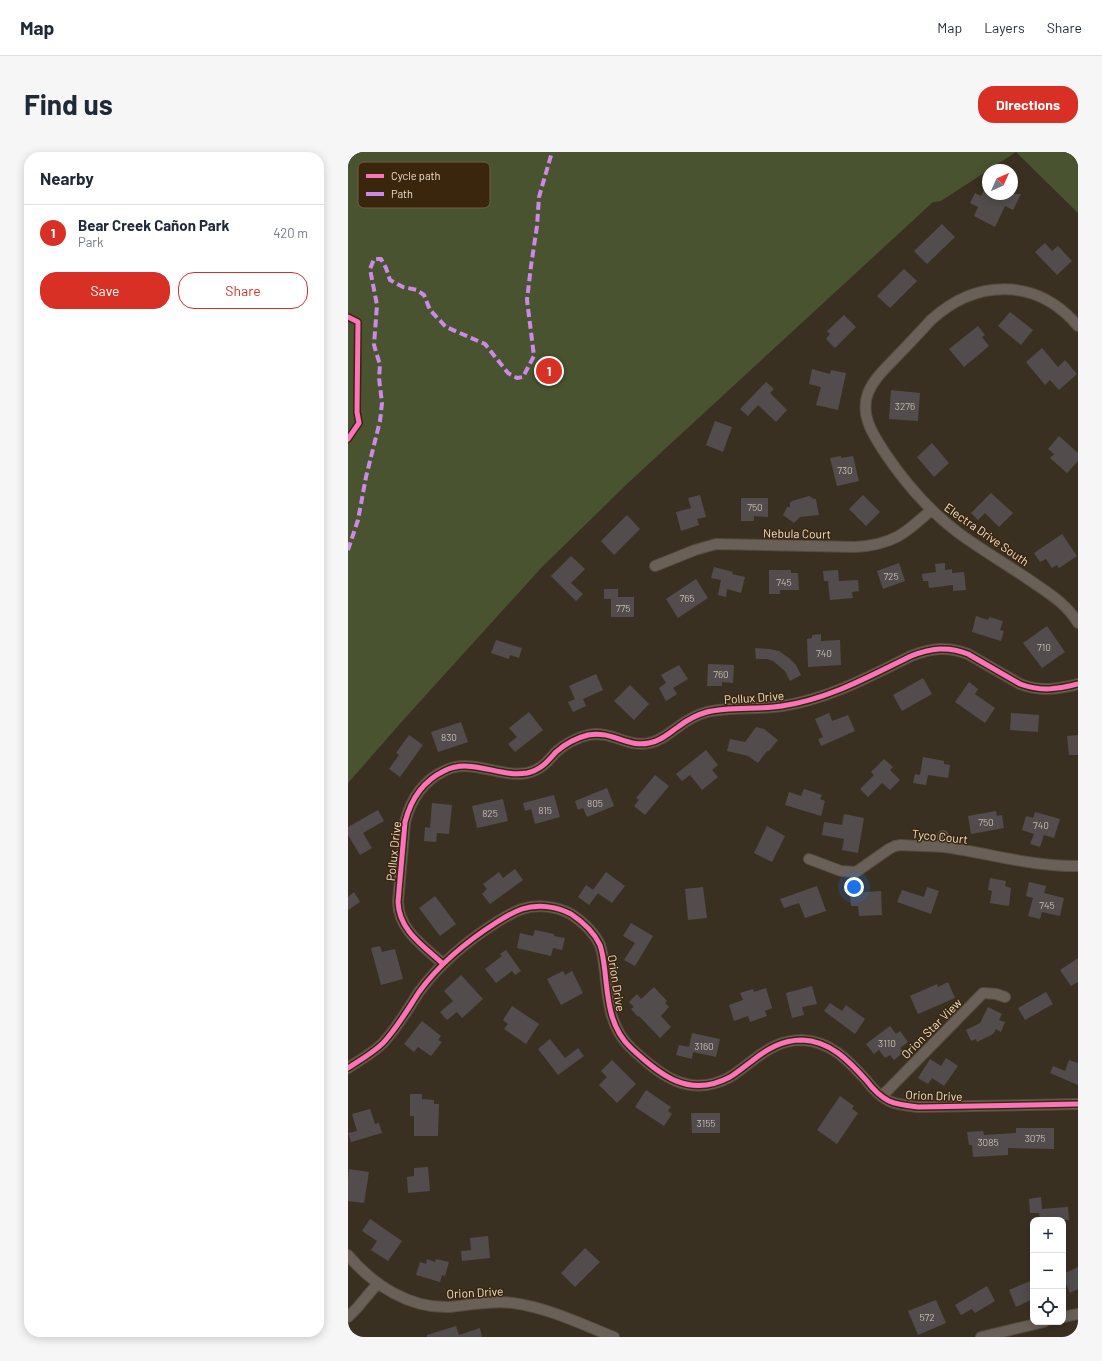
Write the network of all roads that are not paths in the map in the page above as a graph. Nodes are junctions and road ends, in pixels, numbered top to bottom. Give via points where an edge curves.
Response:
1 (1078, 326) edge
2 (931, 510) junction
3 (655, 566) dead end
4 (1078, 623) edge
5 (1078, 684) edge
6 (943, 836) dead end
7 (943, 847) junction
8 (809, 859) dead end
9 (1078, 866) edge
10 (443, 964) junction
11 (1005, 997) dead end
12 (348, 1068) edge
13 (882, 1096) junction
14 (1078, 1104) edge
15 (348, 1255) edge
16 (378, 1283) junction
17 (1078, 1314) edge
18 (1066, 1316) edge
19 (348, 1317) edge
20 (1031, 1325) edge
21 (614, 1337) edge
22 (981, 1337) edge

1 - 2 street, Electra Drive South via 1062,309 1027,293 1002,289 976,293 952,303 931,320 877,378 866,404 868,423 874,437 899,473
2 - 3 street, Nebula Court via 898,537 876,545 855,547 716,544
2 - 4 street, Electra Drive South via 960,534 1054,597 1069,610
5 - 10 street, Pollux Drive via 1050,690 1029,688 968,654 959,650 940,648 911,656 814,700 766,708 717,710 697,715 650,744 641,745 605,734 589,735 571,742 556,752 536,771 509,773 469,766 445,770 425,784 408,810 398,902 398,912 405,928
6 - 7 street
7 - 8 street, Tyco Court via 895,846 856,872 841,871
7 - 9 street, Tyco Court via 1054,866
10 - 12 street, Orion Drive via 383,1043
10 - 13 street, Orion Drive via 474,937 511,913 533,907 557,908 577,918 594,935 604,958 608,1003 614,1025 624,1041 666,1077 682,1084 705,1086 733,1075 776,1045 790,1041 811,1041 821,1043 839,1053
11 - 13 street, Orion Star View via 983,994
13 - 14 street, Orion Drive via 896,1104 919,1107
15 - 16 street, Orion Drive
16 - 19 street
16 - 21 street, Orion Drive via 395,1295 417,1304 439,1307 512,1303 559,1315
17 - 18 street
20 - 22 street

